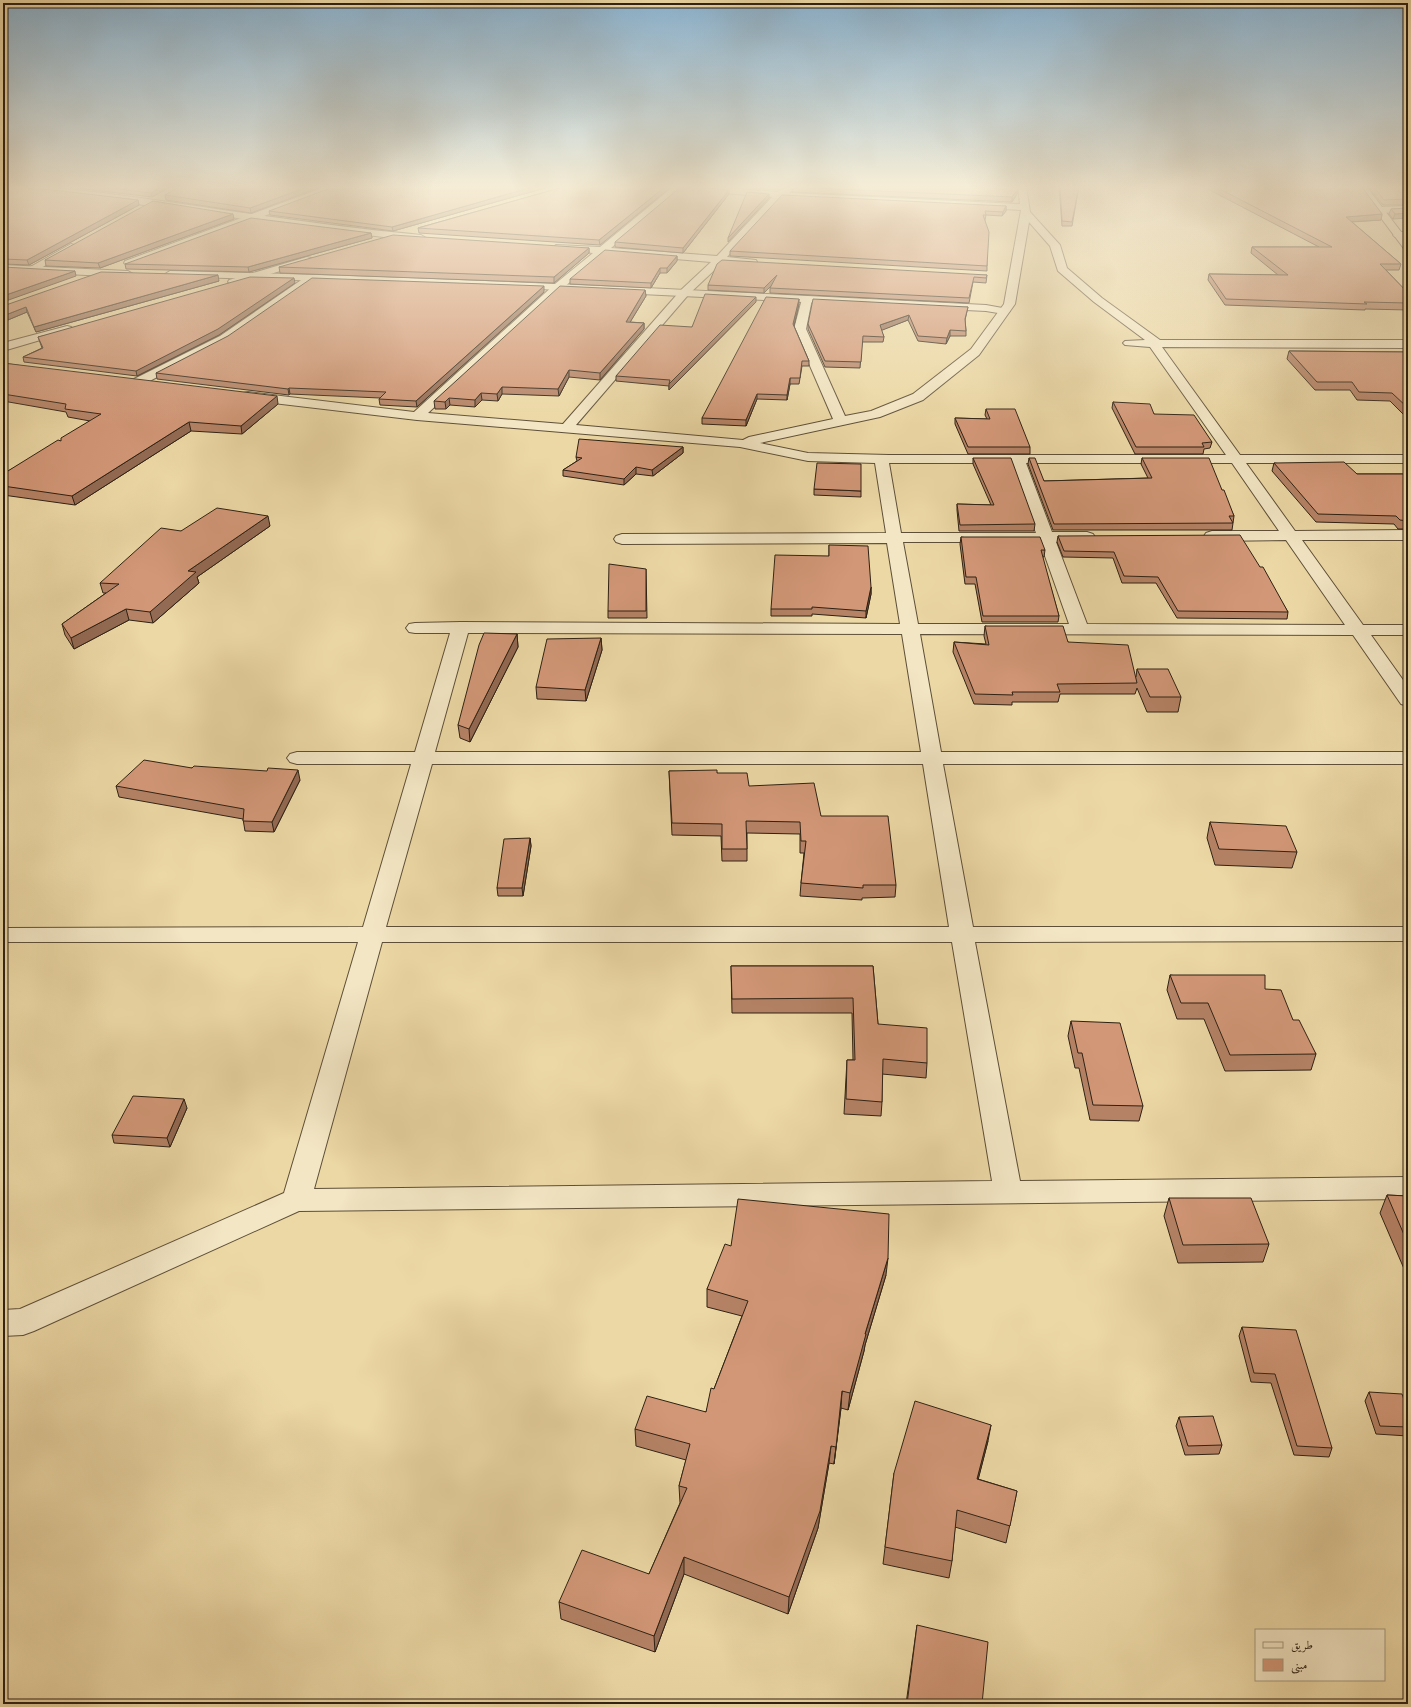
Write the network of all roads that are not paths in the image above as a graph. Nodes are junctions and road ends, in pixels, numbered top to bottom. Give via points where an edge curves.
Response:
1 (38, 266) edge
2 (120, 266) edge
3 (289, 266) edge
4 (584, 266) edge
5 (714, 266) edge
6 (1016, 266) edge
7 (1061, 266) edge
8 (3, 268) edge
9 (30, 270) junction
10 (101, 273) junction
11 (139, 274) edge
12 (162, 274) edge
13 (253, 276) junction
14 (311, 278) junction
15 (78, 281) edge
16 (215, 286) edge
17 (559, 286) junction
18 (685, 292) junction
19 (807, 299) junction
20 (1004, 311) junction
21 (79, 325) edge
22 (1129, 343) dead end
23 (1155, 343) junction
24 (1408, 344) edge
25 (3, 347) edge
26 (123, 380) edge
27 (138, 382) junction
28 (161, 385) edge
29 (239, 394) edge
30 (416, 416) junction
31 (841, 422) junction
32 (566, 429) junction
33 (740, 443) junction
34 (881, 459) junction
35 (1017, 459) junction
36 (1236, 459) junction
37 (1408, 459) edge
38 (1196, 536) edge
39 (1291, 536) junction
40 (1408, 536) edge
41 (1046, 537) junction
42 (1101, 537) edge
43 (895, 538) junction
44 (622, 539) dead end
45 (415, 628) dead end
46 (461, 628) junction
47 (910, 629) junction
48 (1080, 630) junction
49 (1358, 630) junction
50 (1408, 630) edge
51 (1408, 700) edge
52 (297, 758) dead end
53 (423, 758) junction
54 (932, 758) junction
55 (1408, 758) edge
56 (372, 934) junction
57 (962, 934) junction
58 (1408, 934) edge
59 (3, 935) edge
60 (1408, 1188) edge
61 (1008, 1192) junction
62 (296, 1200) junction
63 (3, 1323) edge

1 - 9 street
2 - 10 street
3 - 13 street
4 - 17 street
5 - 18 street
6 - 20 street via 1009,304
7 - 23 street via 1098,300
8 - 9 street
9 - 10 street
10 - 11 street
10 - 15 street
12 - 13 street
13 - 14 street
13 - 16 street
14 - 17 street
14 - 27 street via 224,338
17 - 18 street
17 - 30 street
18 - 19 street
18 - 32 street
19 - 20 street
19 - 31 street via 800,329
20 - 31 street via 975,352 918,397 875,414
21 - 25 street
22 - 23 street
23 - 24 street
23 - 36 street
26 - 27 street
27 - 28 street
29 - 30 street
30 - 32 street
31 - 33 street
32 - 33 street
33 - 34 street via 808,457
34 - 35 street
34 - 43 street
35 - 36 street
35 - 41 street
36 - 37 street
36 - 39 street
38 - 39 street
39 - 40 street
39 - 49 street
41 - 42 street
41 - 43 street
41 - 48 street
43 - 44 street
43 - 47 street
45 - 46 street
46 - 47 street
46 - 53 street
47 - 48 street
47 - 54 street
48 - 49 street
49 - 50 street
49 - 51 street
52 - 53 street
53 - 54 street
53 - 56 street
54 - 55 street
54 - 57 street
56 - 57 street
56 - 59 street
56 - 62 street
57 - 58 street
57 - 61 street
60 - 61 street
61 - 62 street
62 - 63 street via 23,1322

